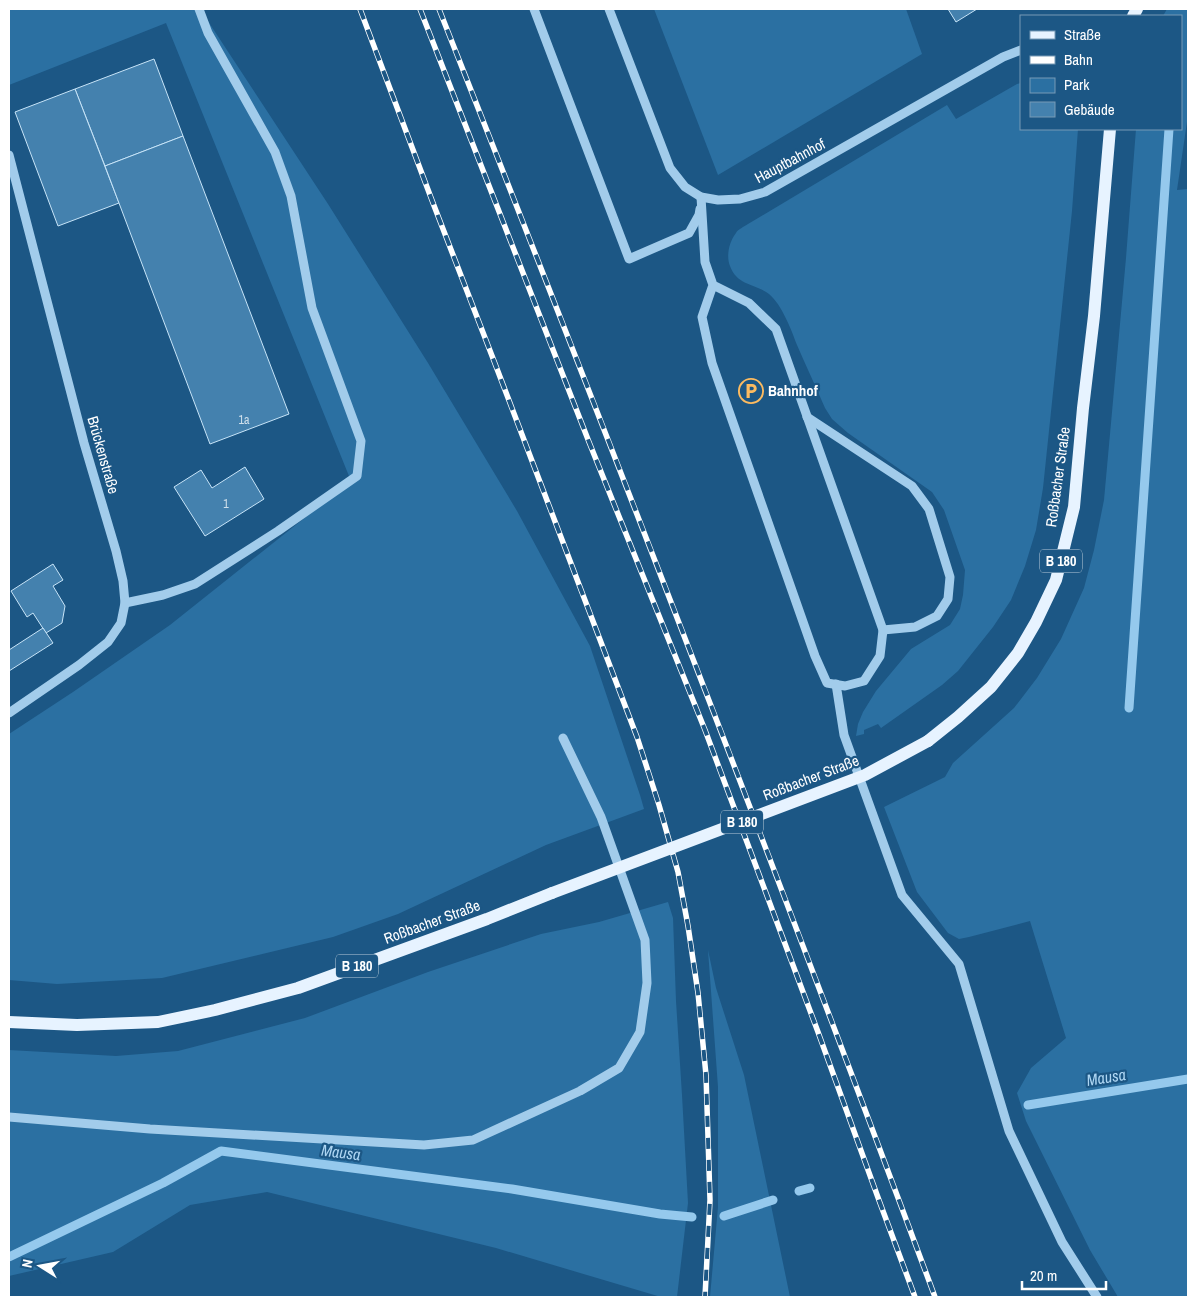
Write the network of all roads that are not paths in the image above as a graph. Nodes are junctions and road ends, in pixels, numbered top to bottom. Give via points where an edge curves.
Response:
1 (199, 9) edge
2 (534, 9) edge
3 (609, 9) edge
4 (1020, 50) edge
5 (1110, 130) edge
6 (9, 155) edge
7 (702, 197) junction
8 (713, 285) junction
9 (807, 417) junction
10 (125, 603) junction
11 (883, 630) junction
12 (836, 684) junction
13 (9, 713) edge
14 (563, 738) dead end
15 (9, 1022) edge
16 (9, 1117) edge
17 (1098, 1297) edge

1 - 10 street via 208,33 275,152 291,196 312,308 361,441 357,476 195,584
2 - 7 street via 629,259 689,233 699,215
3 - 7 street, Hauptbahnhof via 670,168 686,187
4 - 7 street, Hauptbahnhof via 765,192 740,200
5 - 15 main road, Roßbacher Straße / B 180, bridge via 1074,507 1056,580 1018,653 991,687 958,717 928,741 865,775 298,988 158,1022 77,1025
6 - 10 street, Brückenstraße via 84,443 116,551
7 - 8 street via 705,262
8 - 9 street via 749,303 776,328
8 - 12 street via 702,318 712,363 816,656 827,683
9 - 11 street
9 - 11 street via 912,486 929,509 950,577 948,599 937,616 915,627
10 - 13 street, Brückenstraße via 121,623 108,642
11 - 12 street via 880,656 864,680 845,686
12 - 17 street via 844,735 902,895 959,964 1009,1131 1062,1242
14 - 16 street via 601,817 645,940 647,983 640,1032 619,1068 580,1091 473,1140 424,1146

